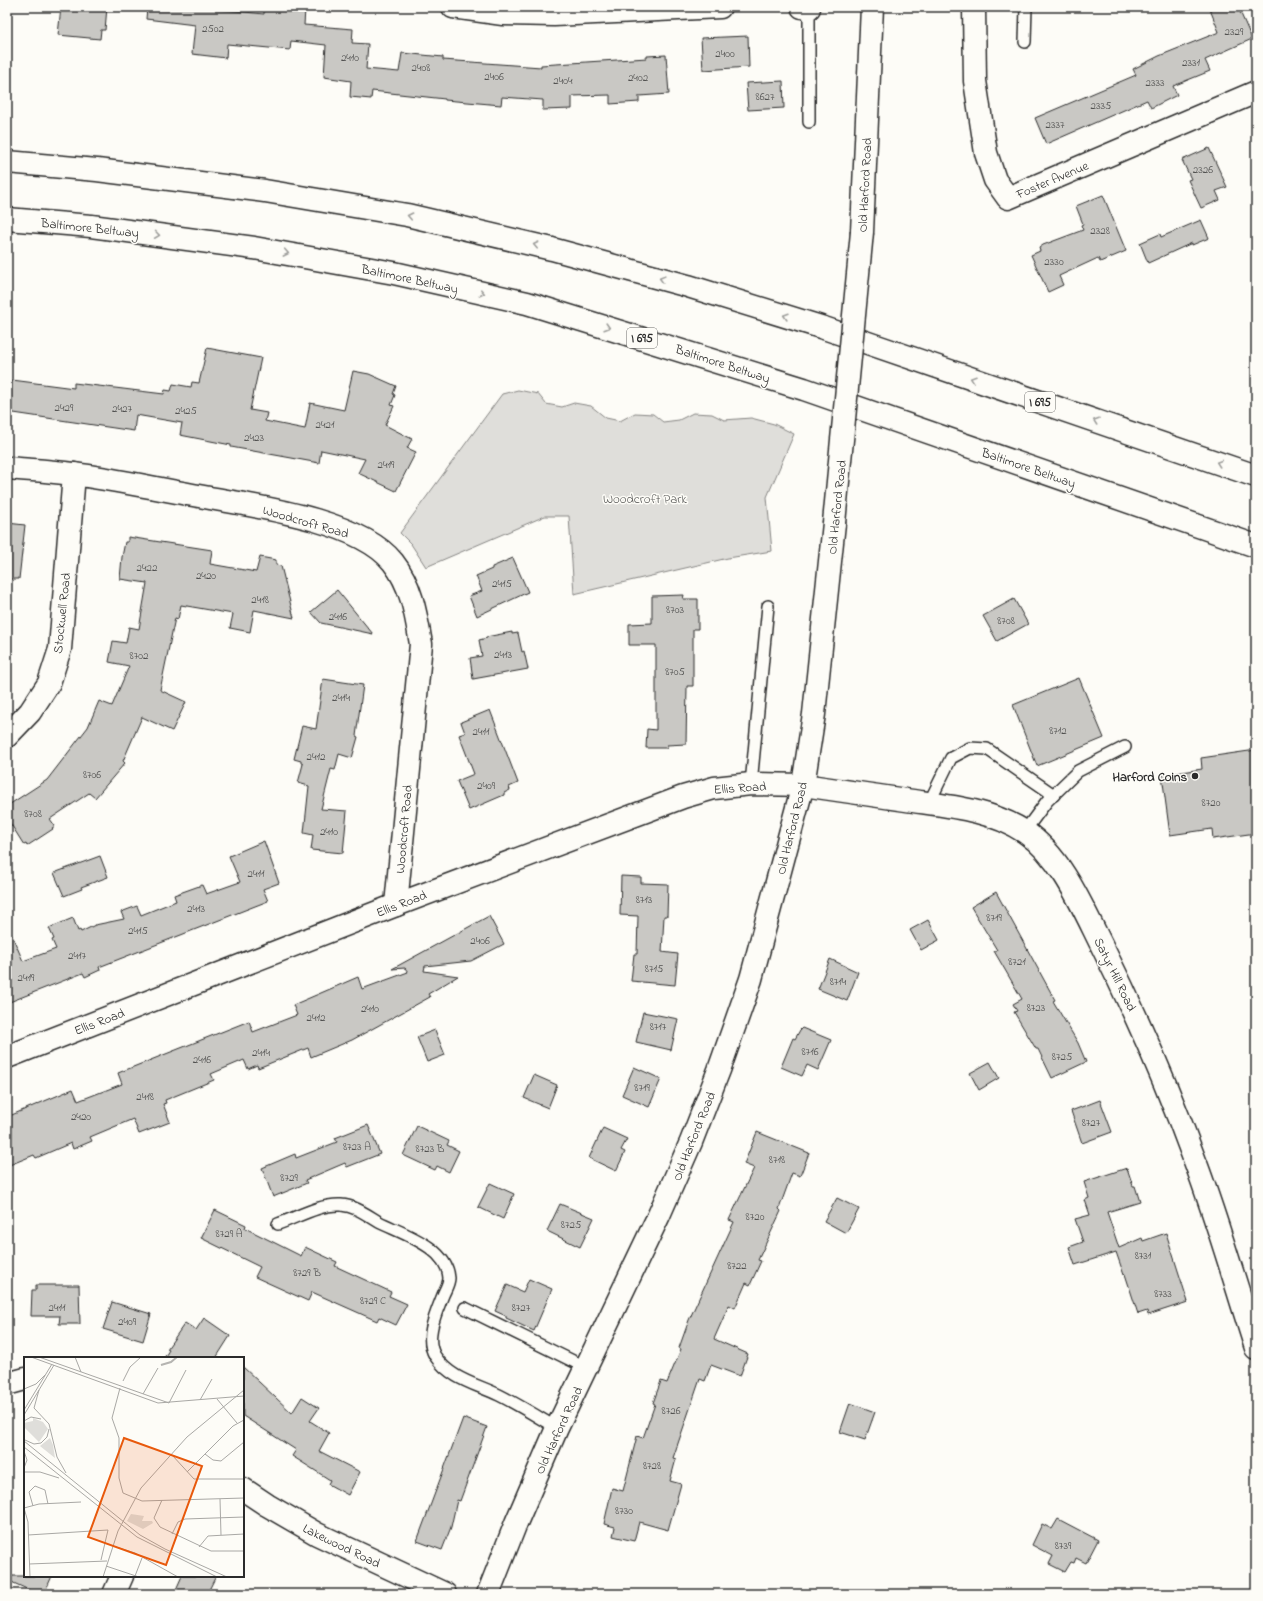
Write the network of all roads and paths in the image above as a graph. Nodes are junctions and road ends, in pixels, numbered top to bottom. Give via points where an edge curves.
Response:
1 (453, 7) edge
2 (720, 7) edge
3 (872, 7) edge
4 (974, 7) edge
5 (1026, 7) edge
6 (805, 8) edge
7 (1025, 42) dead end
8 (1256, 92) edge
9 (809, 122) dead end
10 (7, 162) edge
11 (7, 219) edge
12 (7, 468) edge
13 (74, 474) junction
14 (1256, 476) edge
15 (1256, 546) edge
16 (768, 606) dead end
17 (7, 736) edge
18 (1126, 747) dead end
19 (751, 784) junction
20 (803, 785) junction
21 (1054, 795) junction
22 (929, 803) junction
23 (1024, 832) junction
24 (396, 905) junction
25 (7, 1058) edge
26 (278, 1224) dead end
27 (465, 1308) dead end
28 (1256, 1348) edge
29 (587, 1368) junction
30 (24, 1380) edge
31 (7, 1384) edge
32 (557, 1428) junction
33 (244, 1490) edge
34 (122, 1577) edge
35 (114, 1594) edge
36 (446, 1594) edge
37 (488, 1594) edge

1 - 2 main road via 503,14 554,15
3 - 20 main road, Old Harford Road, bridge via 862,232 814,714
4 - 8 main road, Foster Avenue via 975,80 986,153 995,180 1008,198
5 - 7 lane
6 - 9 lane
14 -> 10 main road, I 695 via 824,328 688,286 552,249 406,216 265,191 97,170
11 -> 15 main road, Baltimore Beltway / I 695 via 91,226 254,248 394,273 527,303 804,389
12 - 13 main road, Woodcroft Road
13 - 17 main road, Stockwell Road via 60,649 49,683 30,712
13 - 24 main road, Woodcroft Road via 281,511 333,526 366,540 392,561 410,593 416,611 420,644
16 - 19 lane
18 - 21 lane via 1078,771
19 - 20 main road, Ellis Road
19 - 24 main road, Ellis Road via 714,788 683,797
20 - 22 main road, Satyr Hill Road
20 - 29 main road, Old Harford Road via 751,979 719,1070 659,1215
21 - 22 lane via 987,749 970,748 951,758
21 - 23 lane
22 - 23 main road, Satyr Hill Road via 990,815
23 - 28 main road, Satyr Hill Road via 1053,858 1092,927 1130,1003 1195,1162
24 - 25 main road, Ellis Road
26 - 32 lane via 317,1208 341,1205 357,1208 428,1247 439,1256 446,1267 449,1280 438,1307 430,1339 431,1347 443,1366 456,1376 500,1396
27 - 29 lane
29 - 32 main road, Old Harford Road
30 - 31 main road
32 - 37 main road, Old Harford Road
33 - 36 main road, Lakewood Road via 317,1534
34 - 35 main road

